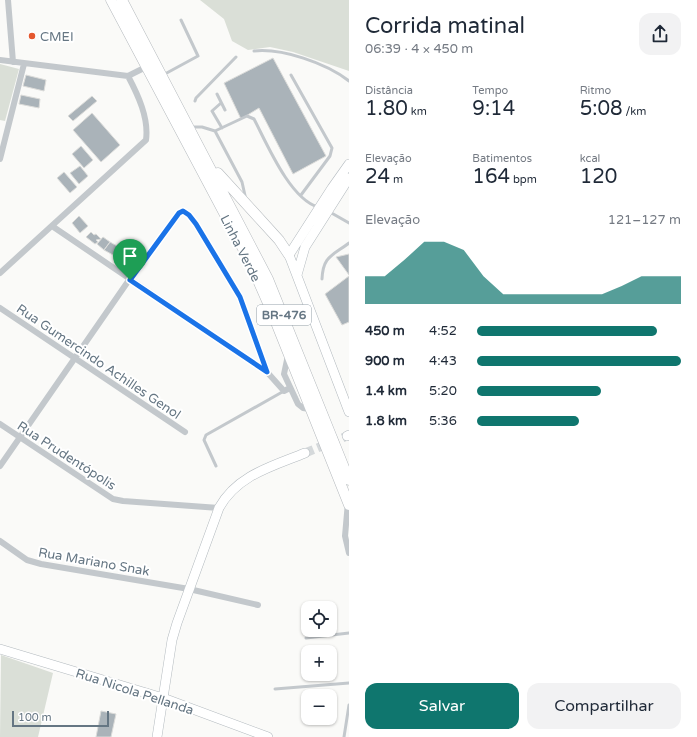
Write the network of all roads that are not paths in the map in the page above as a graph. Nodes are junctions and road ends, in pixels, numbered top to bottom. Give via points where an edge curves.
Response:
1 (8, 0) edge
2 (111, 0) edge
3 (122, 0) edge
4 (181, 20) dead end
5 (254, 51) dead end
6 (236, 58) dead end
7 (0, 60) edge
8 (13, 62) junction
9 (24, 64) junction
10 (146, 67) junction
11 (291, 75) dead end
12 (128, 76) junction
13 (162, 76) junction
14 (349, 81) edge
15 (217, 94) dead end
16 (195, 102) dead end
17 (221, 103) junction
18 (225, 110) dead end
19 (189, 127) junction
20 (222, 128) junction
21 (215, 131) junction
22 (205, 158) junction
23 (0, 160) edge
24 (349, 164) edge
25 (349, 178) edge
26 (300, 195) junction
27 (247, 206) junction
28 (323, 209) junction
29 (349, 223) edge
30 (52, 226) junction
31 (349, 243) edge
32 (289, 255) junction
33 (0, 273) edge
34 (297, 277) junction
35 (322, 279) dead end
36 (130, 280) junction
37 (0, 308) edge
38 (288, 354) junction
39 (75, 358) junction
40 (267, 372) junction
41 (287, 389) junction
42 (310, 409) junction
43 (349, 412) edge
44 (0, 424) edge
45 (185, 432) dead end
46 (20, 437) junction
47 (305, 453) tunnel mouth
48 (0, 466) edge
49 (216, 466) dead end
50 (349, 480) edge
51 (348, 504) edge
52 (220, 508) junction
53 (0, 541) edge
54 (349, 553) edge
55 (189, 589) junction
56 (258, 605) dead end
57 (349, 633) edge
58 (306, 638) dead end
59 (0, 649) edge
60 (349, 683) edge
61 (275, 688) dead end
62 (163, 698) junction
63 (349, 705) edge
64 (157, 737) edge
65 (268, 737) edge
66 (344, 737) edge

1 - 8 street
2 - 10 highway, Linha Verde / BR-476
3 - 13 highway, Linha Verde / BR-476
4 - 13 lane via 198,56
5 - 14 lane via 276,51 301,57
6 - 16 lane
7 - 8 street
8 - 9 street
9 - 12 street
9 - 23 street
10 - 12 street
10 - 38 highway, Linha Verde / BR-476 via 249,260
11 - 26 lane via 332,148 330,156
12 - 30 street via 138,96 148,129 146,140
13 - 19 highway, Linha Verde / BR-476
15 - 17 lane
17 - 18 lane
17 - 20 lane via 212,111
19 - 21 lane
19 - 22 highway, Linha Verde / BR-476
20 - 21 lane
20 - 26 lane via 247,116 251,117 291,185
21 - 27 lane via 242,182
22 - 27 highway
22 - 50 highway, Linha Verde / BR-476 via 276,296
24 - 28 main road
25 - 28 main road
26 - 28 lane via 310,205
27 - 32 highway via 279,240
28 - 29 lane
28 - 32 main road
28 - 34 main road via 302,253
30 - 33 street
30 - 36 street
31 - 35 lane via 326,260
32 - 34 main road
34 - 43 main road
36 - 39 street
36 - 40 street
36 - 40 street via 179,213 183,211 189,215 240,297
37 - 39 street, Rua Gumercindo Achilles Genol
38 - 41 street via 284,374
38 - 42 highway, Linha Verde / BR-476
39 - 45 street, Rua Gumercindo Achilles Genol
39 - 46 street
40 - 41 street
41 - 42 street via 300,406
41 - 49 lane via 206,435 204,440
42 - 51 highway, Linha Verde / BR-476
44 - 46 street, Rua Prudentópolis
46 - 48 street
46 - 52 street, Rua Prudentópolis via 113,498 123,501
47 - 52 main road via 252,475 225,498
51 - 54 street via 345,536
52 - 55 main road
53 - 55 street, Rua Mariano Snak via 27,560 41,564
55 - 56 street, Rua Mariano Snak
55 - 62 main road via 172,640
57 - 58 lane
59 - 62 main road, Rua Nicola Pellanda
60 - 61 lane
62 - 64 main road
62 - 65 main road, Rua Nicola Pellanda
63 - 66 lane

